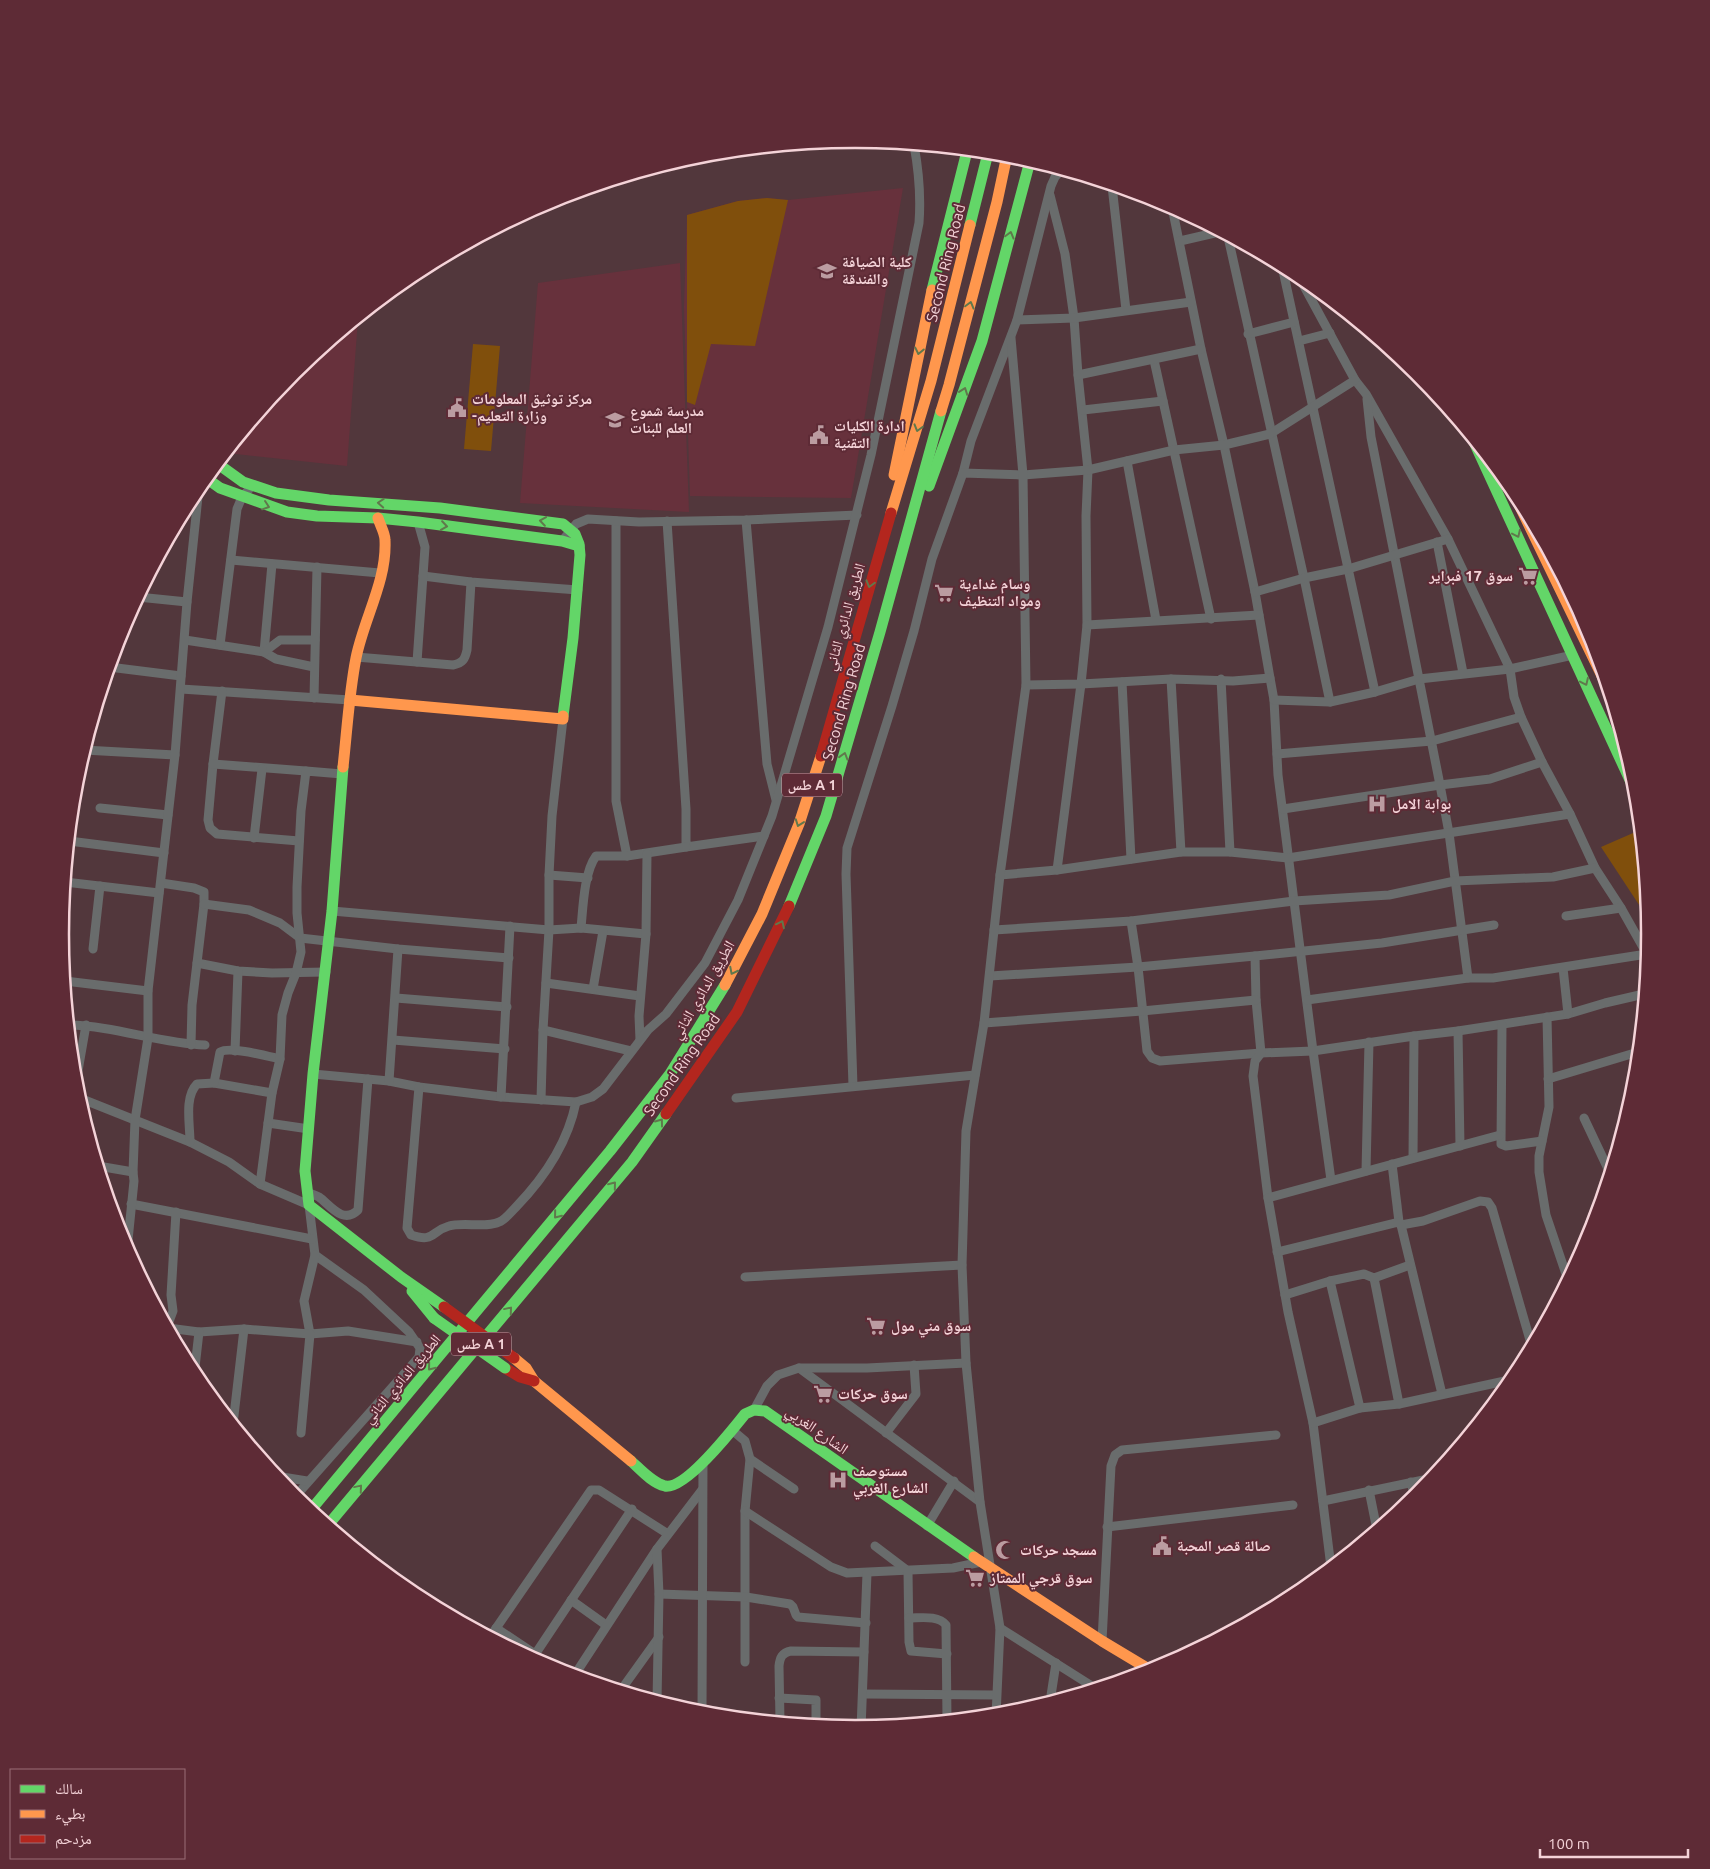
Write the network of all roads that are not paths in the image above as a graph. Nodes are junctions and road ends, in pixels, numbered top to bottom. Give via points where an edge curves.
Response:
1 (915, 151) edge
2 (967, 156) edge
3 (986, 160) edge
4 (1006, 163) edge
5 (1028, 168) edge
6 (1057, 175) edge
7 (1113, 192) edge
8 (1050, 195) junction
9 (1174, 216) edge
10 (1212, 234) edge
11 (1180, 241) junction
12 (1229, 244) edge
13 (1284, 276) edge
14 (1307, 292) edge
15 (1191, 302) junction
16 (1126, 310) junction
17 (1074, 318) junction
18 (1017, 320) junction
19 (1294, 322) junction
20 (1330, 333) junction
21 (1248, 334) junction
22 (1011, 338) junction
23 (1299, 342) junction
24 (1201, 349) junction
25 (1154, 360) junction
26 (1078, 375) junction
27 (1355, 380) junction
28 (931, 381) joint
29 (1366, 394) junction
30 (1163, 402) junction
31 (1313, 408) junction
32 (1083, 410) junction
33 (1270, 434) junction
34 (1224, 445) junction
35 (1174, 450) junction
36 (1127, 461) junction
37 (1483, 462) edge
38 (223, 468) edge
39 (1088, 470) junction
40 (963, 473) junction
41 (1023, 475) junction
42 (212, 482) edge
43 (252, 486) junction
44 (242, 497) junction
45 (193, 510) edge
46 (857, 515) junction
47 (378, 518) junction
48 (746, 520) junction
49 (616, 521) junction
50 (667, 521) junction
51 (418, 522) junction
52 (572, 529) junction
53 (1448, 539) junction
54 (562, 542) junction
55 (1437, 542) junction
56 (579, 546) junction
57 (1394, 556) junction
58 (231, 560) junction
59 (876, 563) junction
60 (272, 564) junction
61 (317, 568) junction
62 (898, 568) junction
63 (1348, 569) junction
64 (380, 573) junction
65 (423, 576) junction
66 (1304, 578) junction
67 (471, 582) junction
68 (578, 590) junction
69 (1255, 592) junction
70 (145, 598) edge
71 (187, 602) junction
72 (1259, 615) junction
73 (1211, 619) junction
74 (1156, 620) junction
75 (1087, 625) junction
76 (185, 640) junction
77 (315, 640) junction
78 (220, 645) junction
79 (264, 652) junction
80 (1573, 655) junction
81 (356, 657) junction
82 (418, 662) junction
83 (314, 667) junction
84 (116, 668) edge
85 (1510, 669) junction
86 (1463, 673) junction
87 (181, 676) junction
88 (1270, 678) junction
89 (1171, 679) junction
90 (1221, 679) junction
91 (1419, 679) junction
92 (1122, 682) junction
93 (1026, 684) junction
94 (1081, 684) junction
95 (181, 689) junction
96 (222, 691) junction
97 (1375, 692) junction
98 (314, 698) junction
99 (350, 700) junction
100 (1274, 700) junction
101 (1330, 702) junction
102 (1520, 716) junction
103 (563, 719) junction
104 (1432, 741) junction
105 (91, 750) edge
106 (1277, 754) junction
107 (175, 755) junction
108 (1621, 760) edge
109 (1542, 762) junction
110 (213, 764) junction
111 (262, 769) junction
112 (306, 771) junction
113 (342, 774) junction
114 (1440, 785) junction
115 (777, 801) junction
116 (100, 808) dead end
117 (1283, 809) junction
118 (1570, 814) junction
119 (168, 815) junction
120 (1449, 833) junction
121 (764, 836) junction
122 (254, 838) junction
123 (299, 841) junction
124 (74, 842) edge
125 (686, 847) junction
126 (1181, 852) junction
127 (1230, 852) junction
128 (164, 853) junction
129 (647, 854) junction
130 (627, 856) junction
131 (1288, 858) junction
132 (1131, 859) junction
133 (1594, 868) junction
134 (1057, 870) junction
135 (1000, 875) junction
136 (548, 876) junction
137 (588, 878) junction
138 (1455, 882) junction
139 (70, 883) edge
140 (161, 883) junction
141 (100, 886) junction
142 (159, 893) junction
143 (1294, 901) junction
144 (204, 904) junction
145 (1621, 908) junction
146 (332, 910) junction
147 (1566, 916) dead end
148 (1131, 921) junction
149 (1494, 925) dead end
150 (510, 926) junction
151 (580, 928) junction
152 (549, 930) junction
153 (994, 930) junction
154 (603, 931) junction
155 (1462, 931) junction
156 (646, 934) junction
157 (300, 938) junction
158 (328, 942) junction
159 (1641, 944) edge
160 (93, 949) dead end
161 (398, 949) junction
162 (1301, 950) junction
163 (1255, 956) junction
164 (1641, 956) edge
165 (509, 958) junction
166 (197, 963) junction
167 (1138, 967) junction
168 (1563, 968) junction
169 (238, 972) junction
170 (326, 972) junction
171 (296, 973) junction
172 (990, 976) junction
173 (1468, 978) junction
174 (70, 982) edge
175 (546, 983) junction
176 (593, 989) junction
177 (148, 991) junction
178 (1639, 995) edge
179 (640, 996) junction
180 (396, 998) junction
181 (1256, 1000) junction
182 (1307, 1000) junction
183 (507, 1007) junction
184 (1142, 1011) junction
185 (1568, 1014) junction
186 (1547, 1017) junction
187 (984, 1023) junction
188 (1502, 1024) junction
189 (74, 1025) edge
190 (86, 1026) junction
191 (543, 1030) junction
192 (1458, 1031) junction
193 (1414, 1036) junction
194 (148, 1038) junction
195 (393, 1040) junction
196 (640, 1040) junction
197 (1369, 1042) junction
198 (191, 1045) junction
199 (204, 1045) dead end
200 (505, 1049) junction
201 (235, 1051) junction
202 (631, 1051) junction
203 (1313, 1051) junction
204 (1261, 1053) junction
205 (1632, 1054) edge
206 (280, 1059) junction
207 (80, 1063) edge
208 (313, 1074) junction
209 (975, 1075) junction
210 (368, 1079) junction
211 (1548, 1079) junction
212 (389, 1081) junction
213 (214, 1083) junction
214 (853, 1086) junction
215 (419, 1087) junction
216 (272, 1093) junction
217 (501, 1097) junction
218 (736, 1098) dead end
219 (541, 1100) junction
220 (87, 1101) edge
221 (576, 1102) junction
222 (1584, 1118) dead end
223 (135, 1120) junction
224 (268, 1123) junction
225 (308, 1128) junction
226 (1500, 1135) junction
227 (1542, 1140) junction
228 (190, 1142) junction
229 (1460, 1146) junction
230 (1413, 1158) junction
231 (1392, 1164) junction
232 (1606, 1165) edge
233 (104, 1167) edge
234 (1366, 1171) junction
235 (133, 1172) junction
236 (1331, 1180) junction
237 (260, 1184) junction
238 (307, 1192) junction
239 (1268, 1198) junction
240 (131, 1204) junction
241 (309, 1205) junction
242 (176, 1212) junction
243 (1400, 1223) junction
244 (128, 1234) edge
245 (312, 1240) junction
246 (1277, 1252) junction
247 (316, 1255) junction
248 (962, 1265) junction
249 (1410, 1265) junction
250 (1565, 1271) edge
251 (401, 1277) junction
252 (745, 1278) dead end
253 (1374, 1278) junction
254 (1330, 1281) junction
255 (1285, 1295) junction
256 (170, 1320) edge
257 (174, 1328) edge
258 (244, 1329) junction
259 (199, 1332) junction
260 (310, 1334) junction
261 (1530, 1338) edge
262 (417, 1342) junction
263 (196, 1362) edge
264 (966, 1363) junction
265 (914, 1365) junction
266 (799, 1368) junction
267 (534, 1381) junction
268 (1501, 1382) edge
269 (1442, 1394) junction
270 (1399, 1404) junction
271 (1360, 1408) junction
272 (754, 1410) junction
273 (234, 1416) edge
274 (1313, 1423) junction
275 (732, 1430) junction
276 (301, 1433) dead end
277 (886, 1433) junction
278 (1276, 1435) dead end
279 (750, 1459) junction
280 (703, 1462) junction
281 (288, 1478) edge
282 (1420, 1480) edge
283 (307, 1482) junction
284 (954, 1482) junction
285 (1411, 1482) junction
286 (794, 1489) dead end
287 (1412, 1489) edge
288 (702, 1490) junction
289 (1369, 1490) junction
290 (300, 1491) edge
291 (1323, 1500) junction
292 (980, 1502) junction
293 (315, 1505) edge
294 (1292, 1505) dead end
295 (632, 1509) junction
296 (746, 1511) junction
297 (332, 1521) edge
298 (1376, 1523) edge
299 (927, 1526) junction
300 (1107, 1527) junction
301 (668, 1534) junction
302 (875, 1546) dead end
303 (657, 1549) junction
304 (1330, 1561) edge
305 (985, 1565) junction
306 (908, 1572) junction
307 (867, 1573) junction
308 (659, 1594) junction
309 (702, 1597) junction
310 (746, 1597) junction
311 (571, 1600) junction
312 (909, 1618) junction
313 (866, 1623) junction
314 (606, 1625) junction
315 (496, 1628) junction
316 (1000, 1628) junction
317 (493, 1632) edge
318 (659, 1636) junction
319 (1102, 1641) junction
320 (517, 1644) edge
321 (864, 1652) junction
322 (536, 1653) edge
323 (947, 1654) junction
324 (745, 1662) dead end
325 (1056, 1663) junction
326 (1143, 1666) edge
327 (578, 1670) edge
328 (1090, 1685) edge
329 (624, 1686) edge
330 (862, 1694) junction
331 (947, 1694) junction
332 (657, 1695) edge
333 (996, 1695) junction
334 (1051, 1696) edge
335 (779, 1698) junction
336 (702, 1706) edge
337 (996, 1708) edge
338 (947, 1715) edge
339 (780, 1717) edge
340 (816, 1719) edge
341 (861, 1721) edge

1 - 46 street via 920,178 919,223
2 -> 59 main road via 933,286
3 - 28 main road, Second Ring Road
62 -> 4 main road, Second Ring Road / طس A 1
62 -> 5 main road via 982,341
6 - 8 street
7 - 16 street
8 - 17 street via 1066,254
8 - 18 street
9 - 11 street
10 - 11 street
11 - 15 street
12 - 21 street
13 - 19 street
14 - 20 street
15 - 16 street
15 - 24 street
16 - 17 street
17 - 18 street
17 - 26 street
18 - 22 street
19 - 21 street
19 - 23 street
20 - 23 street
20 - 27 street
21 - 33 street
22 - 40 street via 971,441
22 - 41 street
23 - 31 street
24 - 25 street
24 - 34 street
25 - 26 street
25 - 30 street
26 - 32 street
27 - 29 street
27 - 31 street
28 -> 59 main road, الطريق الدائري الثاني / طس A 1
29 - 53 street
29 - 57 street via 1370,437
30 - 32 street
30 - 35 street
31 - 33 street
31 - 63 street
32 - 39 street
33 - 34 street
33 - 66 street
34 - 35 street
34 - 69 street
35 - 36 street
35 - 73 street
36 - 39 street
36 - 74 street
37 -> 80 main road
38 - 43 main road
39 - 41 street
39 - 75 street
40 - 41 street
40 - 214 street via 932,558 914,631 847,848
41 - 93 street
42 - 44 main road
43 - 44 street
52 -> 43 main road via 563,524 440,508 292,496
44 -> 47 main road via 278,510 302,514
44 - 58 street via 237,509
45 - 71 street
46 - 48 street
46 - 115 street
47 - 51 main road
47 - 64 main road via 385,538
48 - 50 street
48 - 115 street via 767,764
49 - 50 street
49 - 52 street via 588,519 580,521
49 - 130 street via 616,801
50 - 125 street
51 -> 54 main road
51 - 65 street via 425,547
52 - 54 street
52 - 56 main road
53 - 55 street
53 - 85 street
54 - 56 main road
55 - 57 street
55 - 86 street
56 - 68 main road
57 - 63 street
57 - 91 street
58 - 60 street
58 - 78 street
59 -> 293 main road, الطريق الدائري الثاني / طس A 1 via 799,824 762,914 720,997 670,1074 610,1150
60 - 61 street
60 - 79 street
61 - 64 street
61 - 77 street
297 -> 62 main road, Second Ring Road / طس A 1 via 632,1162 737,1012 788,908 826,816
63 - 66 street
63 - 97 street
64 - 81 main road
65 - 67 street
65 - 82 street
66 - 69 street
66 - 101 street
67 - 68 street
67 - 82 street via 465,659 453,665
68 - 103 main road
69 - 72 street
70 - 71 street
71 - 76 street
72 - 73 street
72 - 88 street
73 - 74 street
74 - 75 street
75 - 94 street
76 - 78 street
76 - 87 street
77 - 79 street via 280,640
77 - 83 street
78 - 79 street
79 - 83 street via 276,659
80 - 85 street
80 -> 108 main road
81 - 82 street
81 - 99 main road
83 - 98 street
84 - 87 street
85 - 86 street
85 - 102 street
86 - 91 street
87 - 95 street
88 - 90 street
88 - 100 street
89 - 90 street
89 - 92 street
89 - 126 street
90 - 127 street
91 - 97 street
91 - 104 street
92 - 94 street
92 - 132 street
93 - 94 street
93 - 135 street
94 - 134 street
95 - 96 street
95 - 107 street
96 - 98 street
96 - 110 street
97 - 101 street
98 - 99 street
99 - 103 main road
99 - 113 main road
100 - 101 street
100 - 106 street
102 - 104 street
102 - 109 street
103 - 136 street
104 - 106 street
104 - 114 street
105 - 107 street
106 - 117 street
107 - 119 street
109 - 114 street via 1490,779
109 - 118 street
110 - 111 street
110 - 122 street via 210,828 217,834
111 - 112 street
111 - 122 street
112 - 113 street
112 - 123 street
113 - 146 main road
114 - 117 street
114 - 120 street
115 - 121 street
116 - 119 street
117 - 131 street
118 - 120 street
118 - 133 street
119 - 128 street
120 - 131 street
120 - 138 street
121 - 125 street
121 - 196 street via 738,900 710,955 666,1014
122 - 123 street
123 - 157 street via 297,913
124 - 128 street
125 - 129 street
126 - 127 street
126 - 132 street
127 - 131 street
128 - 140 street
129 - 130 street
129 - 156 street
130 - 137 street via 596,856
131 - 143 street
132 - 134 street
133 - 138 street via 1553,877
133 - 145 street
134 - 135 street
135 - 153 street
136 - 137 street
136 - 152 street
137 - 151 street
138 - 143 street via 1389,895
138 - 155 street
139 - 141 street
140 - 142 street
140 - 144 street via 200,890 205,896
141 - 142 street
141 - 160 street
142 - 177 street
143 - 148 street
143 - 162 street
144 - 157 street via 249,910 280,923
144 - 166 street
145 - 147 street
145 - 159 street
146 - 150 street
146 - 158 main road
148 - 153 street
148 - 167 street
149 - 155 street
150 - 152 street
150 - 165 street
151 - 152 street
151 - 154 street
152 - 175 street
153 - 172 street
154 - 156 street
154 - 176 street
155 - 162 street via 1382,943
155 - 173 street
156 - 179 street
157 - 158 street
157 - 171 street via 301,952
158 - 161 street
158 - 170 main road
161 - 165 street
161 - 180 street
162 - 163 street
162 - 182 street
163 - 167 street
163 - 181 street
164 - 168 street
165 - 183 street
166 - 169 street
166 - 198 street
167 - 172 street
167 - 184 street
168 - 173 street via 1493,978
168 - 185 street
169 - 171 street
169 - 201 street
170 - 171 street
170 - 208 main road
171 - 206 street via 282,1015
172 - 187 street
173 - 182 street
174 - 177 street
175 - 176 street
175 - 191 street
176 - 179 street
177 - 194 street
178 - 185 street
179 - 196 street
180 - 183 street
180 - 195 street
181 - 184 street
181 - 204 street
182 - 203 street
183 - 200 street
184 - 187 street
184 - 204 street via 1147,1051 1160,1061
185 - 186 street
186 - 188 street
186 - 211 street
187 - 209 street
188 - 192 street
188 - 226 street
189 - 190 street
190 - 194 street
190 - 207 street
191 - 202 street
191 - 219 street
192 - 193 street
192 - 229 street
193 - 197 street
193 - 230 street
194 - 198 street
194 - 223 street
195 - 200 street
195 - 212 street
196 - 202 street
197 - 203 street
197 - 234 street
198 - 199 street
200 - 217 street
201 - 206 street
201 - 213 street via 220,1052
202 - 221 street via 602,1089 592,1097
203 - 204 street
203 - 236 street
204 - 239 street via 1255,1061 1254,1076
205 - 211 street
206 - 216 street
208 - 210 street
208 - 225 main road
209 - 214 street
209 - 248 street via 966,1131
210 - 212 street
210 - 238 street via 358,1210 349,1215 332,1210
211 - 227 street via 1548,1120
212 - 215 street
213 - 216 street
213 - 228 street via 198,1084 189,1097
214 - 218 street
215 - 217 street
215 - 221 street via 407,1228 411,1235 422,1239 450,1226 499,1223 505,1218 544,1174 572,1122
216 - 224 street
217 - 219 street
219 - 221 street
220 - 223 street
222 - 232 street
223 - 228 street
223 - 235 street
224 - 225 street
224 - 237 street
225 - 238 main road
226 - 227 street via 1504,1146
226 - 229 street
227 - 250 street via 1539,1172 1546,1215
228 - 237 street via 229,1162
229 - 230 street
230 - 231 street
231 - 234 street
231 - 243 street
233 - 235 street
234 - 236 street
235 - 240 street
236 - 239 street
237 - 241 street
238 - 241 main road
239 - 246 street
240 - 242 street
240 - 244 street
241 - 245 street
241 - 251 main road
242 - 245 street
242 - 256 street
243 - 246 street
243 - 249 street
243 - 261 street via 1423,1221 1480,1201 1488,1202
245 - 247 street
246 - 255 street
247 - 260 street via 304,1301
247 - 262 street via 364,1290
248 - 252 street
248 - 264 street
249 - 253 street
249 - 269 street
251 - 267 main road, bridge via 514,1358
251 - 267 main road, bridge via 434,1318 505,1368
253 - 254 street via 1364,1274
253 - 270 street
254 - 255 street
254 - 271 street
255 - 274 street
257 - 259 street
258 - 259 street
258 - 260 street
258 - 273 street
259 - 263 street
260 - 262 street via 348,1331
260 - 276 street
262 - 283 street via 419,1358
264 - 265 street
264 - 292 street
265 - 266 street
265 - 277 street via 916,1394
266 - 272 street via 778,1375 767,1386
266 - 277 street
267 - 280 main road via 651,1478 665,1486 678,1484
268 - 269 street
269 - 270 street
270 - 271 street
271 - 274 street
272 - 275 main road via 745,1414
272 - 299 main road, الشارع الغربي via 765,1411
274 - 291 street
275 - 279 street via 745,1441
275 - 280 main road
277 - 284 street
278 - 300 street via 1118,1452 1112,1459
279 - 286 street
279 - 296 street
280 - 288 street
281 - 283 street
282 - 285 street
283 - 290 street
284 - 292 street
284 - 299 street
285 - 287 street
285 - 289 street
288 - 301 street
288 - 309 street
289 - 291 street
289 - 298 street
291 - 304 street
292 - 305 street
294 - 300 street
295 - 301 street
295 - 311 street
295 - 315 street via 599,1490 591,1490
296 - 307 street via 831,1567 847,1573
296 - 310 street
299 - 305 main road, الشارع الغربي
300 - 319 street
301 - 303 street
302 - 306 street
303 - 308 street
303 - 314 street
305 - 306 street
305 - 316 street
305 - 319 main road, الشارع الغربي
306 - 307 street
306 - 312 street
307 - 313 street
308 - 309 street
308 - 318 street
309 - 310 street
309 - 336 street
310 - 313 street via 790,1604 798,1617
310 - 324 street
311 - 314 street
311 - 322 street
312 - 323 street via 935,1618 945,1623
312 - 323 street via 911,1651
313 - 321 street
314 - 327 street
315 - 317 street
315 - 320 street
316 - 325 street
316 - 333 street
318 - 329 street
318 - 332 street
319 - 326 main road, الشارع الغربي
321 - 330 street
321 - 335 street via 786,1652 779,1661
323 - 331 street
325 - 328 street
325 - 334 street
330 - 331 street
330 - 341 street
331 - 333 street
331 - 338 street
333 - 337 street
335 - 339 street
335 - 340 street via 816,1700

